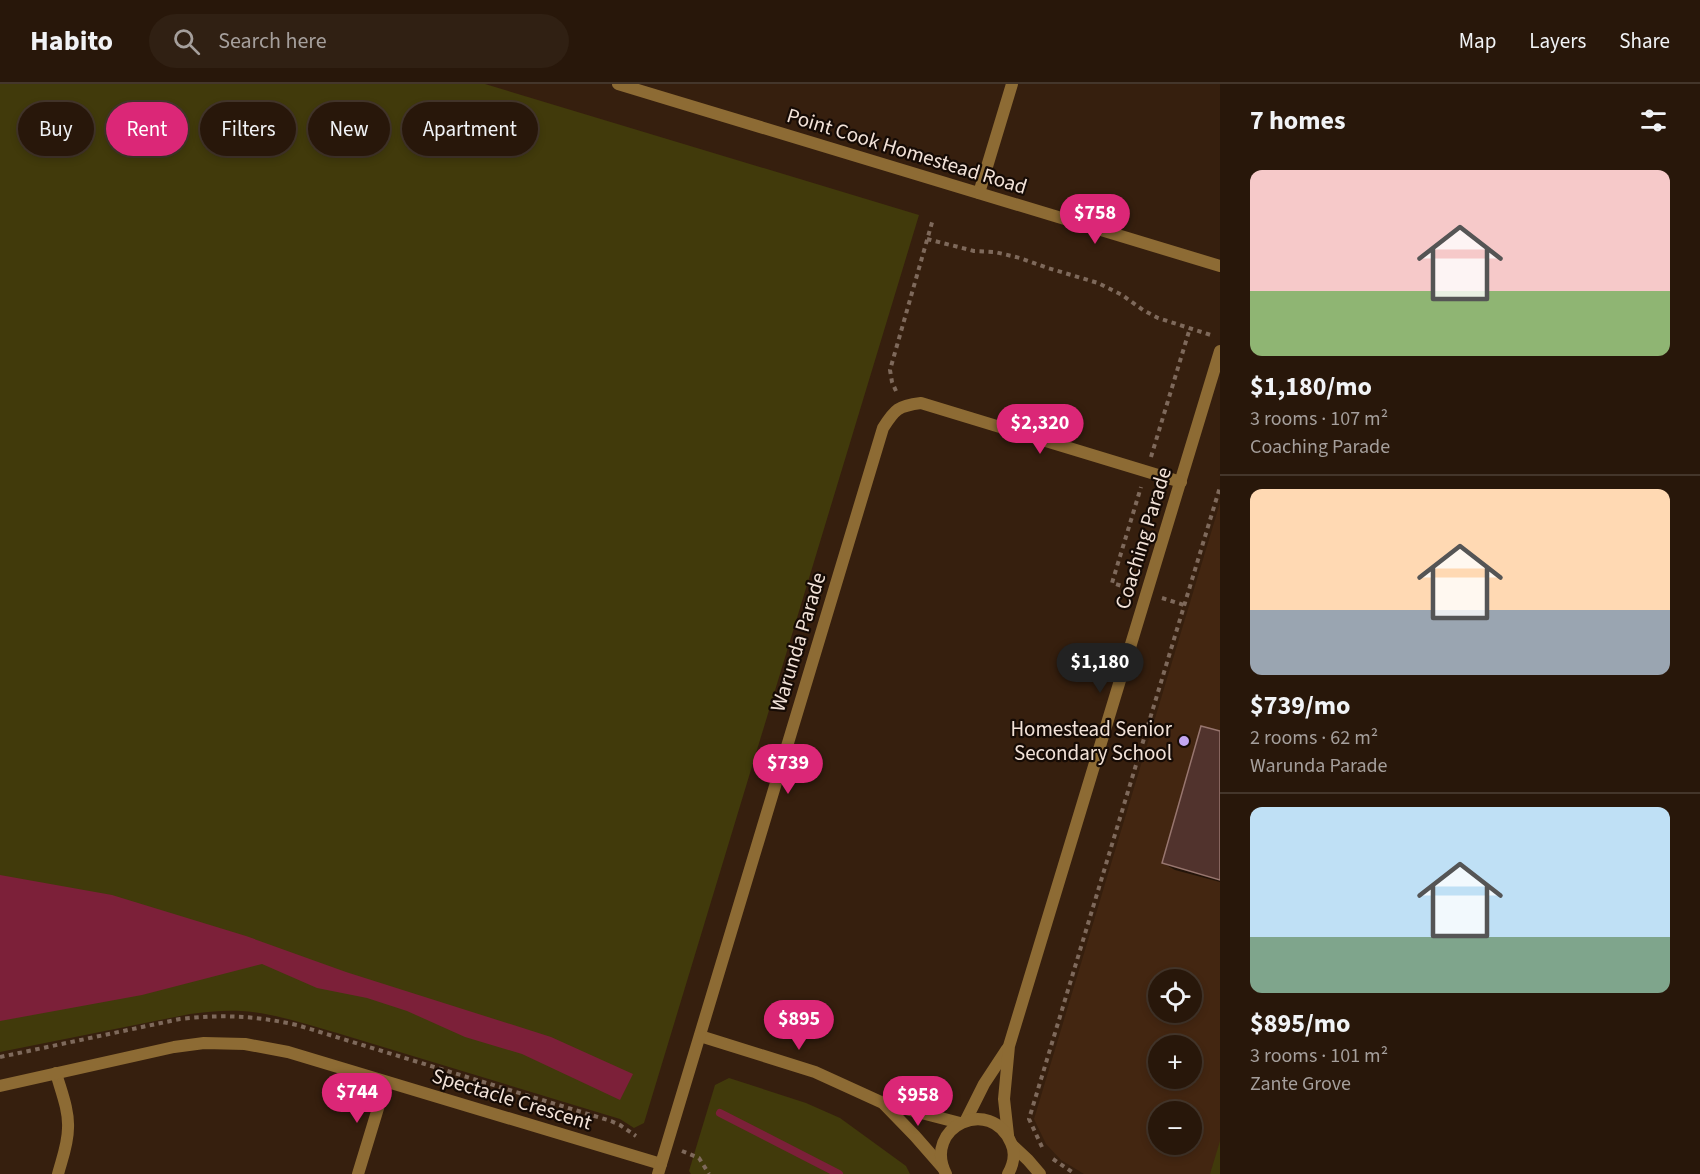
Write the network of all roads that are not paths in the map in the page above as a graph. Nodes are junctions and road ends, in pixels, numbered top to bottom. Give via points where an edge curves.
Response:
1 (618, 84) edge
2 (1012, 84) edge
3 (979, 193) junction
4 (1220, 266) edge
5 (1220, 351) edge
6 (1181, 482) junction
7 (700, 1036) junction
8 (1009, 1046) junction
9 (56, 1073) junction
10 (386, 1082) junction
11 (0, 1086) edge
12 (883, 1103) junction
13 (963, 1122) junction
14 (1010, 1141) junction
15 (660, 1169) edge
16 (945, 1172) edge
17 (57, 1174) edge
18 (358, 1174) edge
19 (1008, 1174) edge
20 (1040, 1174) edge

1 - 3 street, Point Cook Homestead Road
2 - 3 street
3 - 4 street, Point Cook Homestead Road
5 - 6 street, Coaching Parade
6 - 7 street, Warunda Parade via 921,403 902,405 892,412 883,428
6 - 8 street, Coaching Parade
7 - 12 street via 815,1072
7 - 15 street, Warunda Parade
8 - 13 street, Coaching Parade
8 - 14 street, Coaching Parade via 1004,1099
9 - 10 street, Spectacle Crescent via 174,1047 225,1043 288,1052
9 - 11 street, Spectacle Crescent
9 - 17 street via 68,1128
10 - 15 street, Spectacle Crescent
10 - 18 street
12 - 13 street
12 - 16 street
13 - 14 street via 989,1121 1000,1126
13 - 16 street, Coaching Parade via 945,1138 941,1159
14 - 19 street, Coaching Parade via 1014,1157
14 - 20 street

